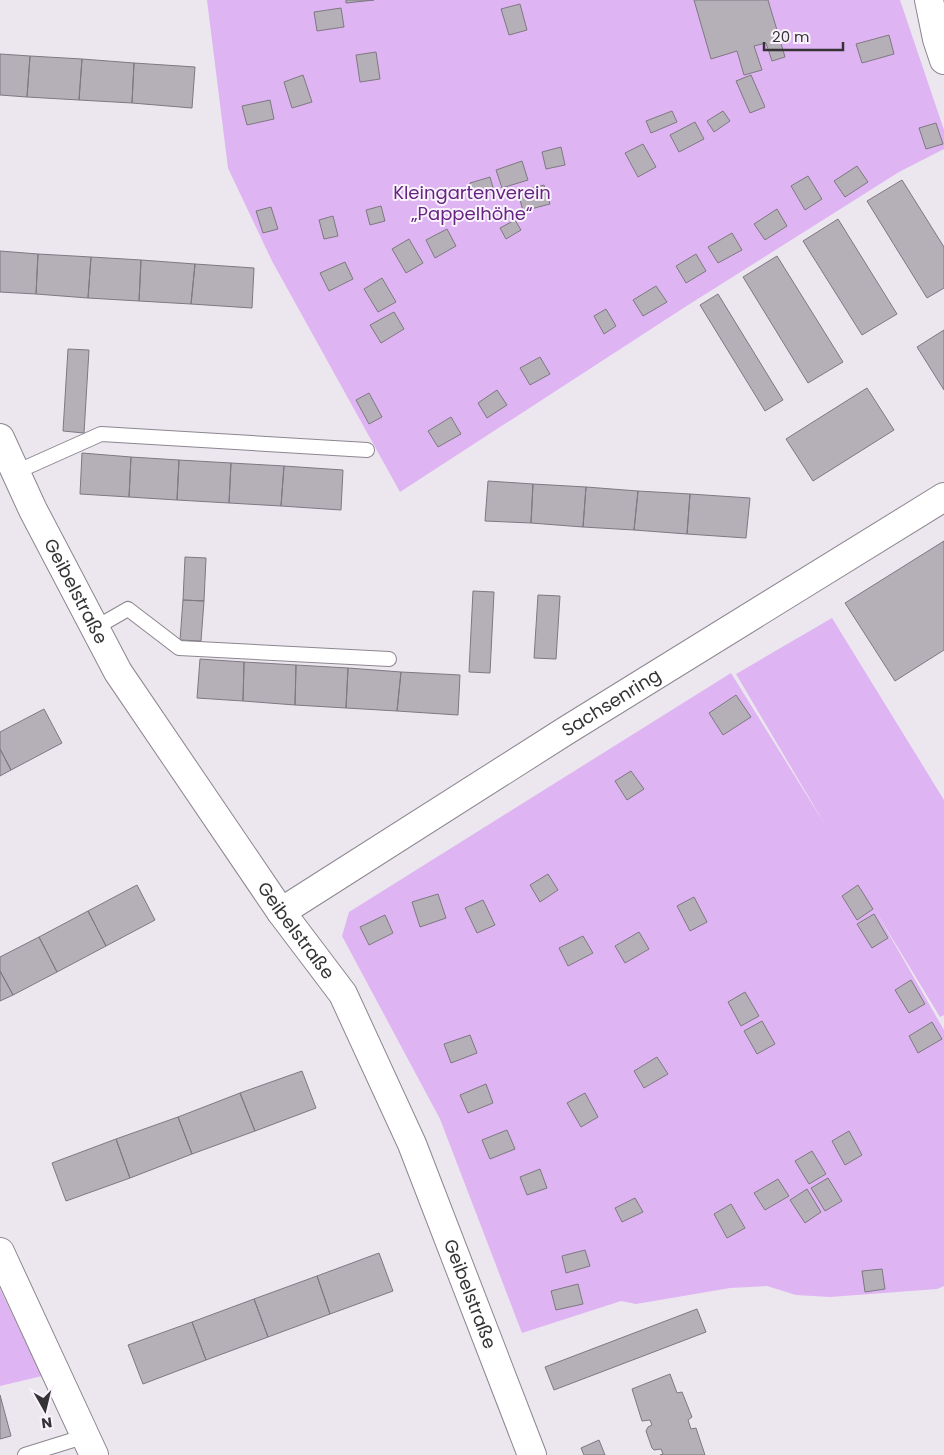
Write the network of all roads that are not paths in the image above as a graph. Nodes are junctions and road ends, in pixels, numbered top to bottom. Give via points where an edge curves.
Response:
1 (930, 0) edge
2 (944, 60) edge
3 (0, 438) edge
4 (367, 450) dead end
5 (16, 472) junction
6 (944, 497) edge
7 (95, 628) junction
8 (389, 659) dead end
9 (282, 912) junction
10 (0, 1252) edge
11 (90, 1445) edge
12 (25, 1455) edge
13 (532, 1455) edge

1 - 2 street
3 - 5 street, Geibelstraße
4 - 5 lane via 101,434
5 - 7 street, Geibelstraße
6 - 9 street, Sachsenring via 566,730
7 - 8 lane via 128,609 179,648
7 - 9 street, Geibelstraße via 118,672
9 - 13 street, Geibelstraße via 343,994 412,1144
10 - 11 street
11 - 12 lane

